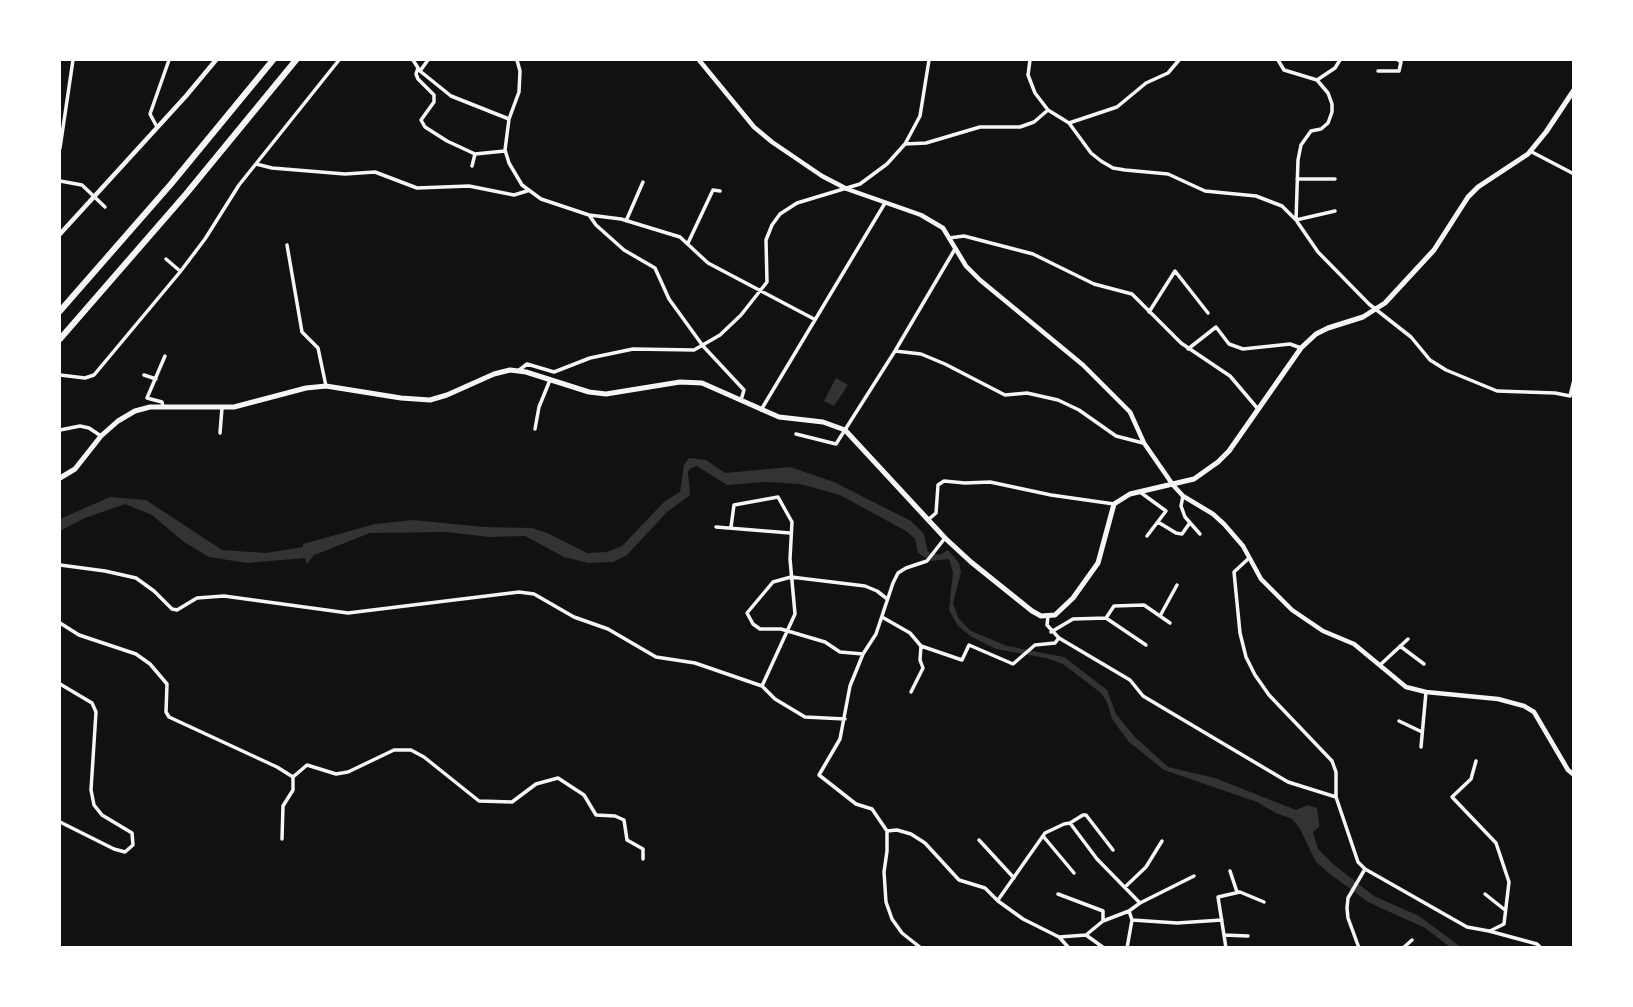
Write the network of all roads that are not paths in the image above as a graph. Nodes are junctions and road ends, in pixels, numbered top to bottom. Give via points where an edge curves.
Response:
1 (73, 60) edge
2 (169, 60) edge
3 (216, 60) edge
4 (273, 60) edge
5 (296, 60) edge
6 (339, 60) edge
7 (413, 60) edge
8 (428, 60) edge
9 (517, 60) edge
10 (699, 60) edge
11 (929, 60) edge
12 (1030, 60) edge
13 (1179, 60) edge
14 (1278, 60) edge
15 (1340, 60) edge
16 (1398, 60) edge
17 (419, 69) junction
18 (1378, 71) dead end
19 (1317, 80) junction
20 (1573, 90) edge
21 (1048, 110) junction
22 (509, 119) junction
23 (1069, 122) junction
24 (158, 127) junction
25 (905, 144) junction
26 (60, 148) edge
27 (505, 151) junction
28 (1531, 151) junction
29 (475, 154) junction
30 (256, 164) junction
31 (472, 166) dead end
32 (1573, 174) edge
33 (1297, 179) junction
34 (1335, 179) dead end
35 (60, 181) edge
36 (643, 182) dead end
37 (847, 189) junction
38 (527, 191) junction
39 (720, 191) dead end
40 (93, 196) junction
41 (886, 203) junction
42 (105, 207) dead end
43 (1335, 211) dead end
44 (589, 215) junction
45 (1296, 219) junction
46 (626, 221) junction
47 (60, 234) edge
48 (949, 238) junction
49 (688, 243) junction
50 (287, 245) dead end
51 (955, 249) junction
52 (166, 259) dead end
53 (180, 272) junction
54 (761, 292) junction
55 (1376, 309) junction
56 (60, 311) edge
57 (1149, 312) junction
58 (1208, 313) dead end
59 (814, 318) junction
60 (60, 339) edge
61 (703, 346) junction
62 (1301, 348) junction
63 (1188, 349) junction
64 (895, 351) junction
65 (165, 356) dead end
66 (518, 371) junction
67 (60, 375) edge
68 (145, 375) dead end
69 (156, 379) junction
70 (551, 380) junction
71 (1573, 380) edge
72 (326, 386) junction
73 (1572, 397) edge
74 (741, 400) junction
75 (163, 407) junction
76 (222, 408) junction
77 (1259, 409) junction
78 (761, 410) junction
79 (535, 429) dead end
80 (845, 429) junction
81 (60, 430) edge
82 (220, 433) dead end
83 (796, 434) dead end
84 (101, 436) junction
85 (1144, 443) junction
86 (60, 478) edge
87 (1173, 485) junction
88 (1140, 492) junction
89 (1183, 496) junction
90 (1114, 504) junction
91 (929, 519) junction
92 (1158, 522) junction
93 (1190, 523) junction
94 (716, 527) dead end
95 (731, 527) junction
96 (790, 533) junction
97 (1200, 534) dead end
98 (1147, 536) dead end
99 (945, 538) junction
100 (1248, 559) junction
101 (60, 565) edge
102 (791, 577) junction
103 (1177, 585) dead end
104 (886, 598) junction
105 (1048, 616) junction
106 (1160, 616) junction
107 (883, 617) junction
108 (1106, 618) junction
109 (60, 623) edge
110 (1170, 623) dead end
111 (786, 632) junction
112 (1051, 632) junction
113 (1059, 638) junction
114 (1408, 639) dead end
115 (1146, 645) dead end
116 (921, 646) junction
117 (1400, 646) junction
118 (863, 654) junction
119 (1424, 664) dead end
120 (1380, 665) junction
121 (60, 684) edge
122 (762, 686) junction
123 (911, 692) dead end
124 (1426, 692) junction
125 (845, 719) junction
126 (1399, 722) dead end
127 (1422, 732) junction
128 (1421, 747) dead end
129 (1476, 761) dead end
130 (1573, 775) edge
131 (293, 777) junction
132 (1336, 797) junction
133 (60, 822) edge
134 (1070, 823) junction
135 (887, 831) junction
136 (1042, 836) junction
137 (282, 838) dead end
138 (979, 840) dead end
139 (1163, 841) dead end
140 (1113, 849) dead end
141 (643, 859) dead end
142 (1365, 869) junction
143 (1230, 871) dead end
144 (1074, 873) dead end
145 (1194, 876) dead end
146 (1014, 878) junction
147 (1125, 887) junction
148 (1237, 892) junction
149 (1058, 894) dead end
150 (1485, 894) dead end
151 (998, 901) junction
152 (1264, 902) dead end
153 (1140, 903) junction
154 (1129, 911) junction
155 (1507, 912) junction
156 (1132, 920) junction
157 (1222, 920) junction
158 (1103, 922) junction
159 (1489, 931) junction
160 (1086, 935) junction
161 (1224, 935) junction
162 (1248, 936) dead end
163 (1059, 937) junction
164 (1412, 940) dead end
165 (1361, 946) edge
166 (921, 947) edge
167 (1069, 947) edge
168 (1104, 947) edge
169 (1127, 947) edge
170 (1226, 947) edge
171 (1403, 947) edge
172 (1541, 947) edge

1 - 26 street
2 - 24 street via 150,114
3 - 24 street
4 - 56 highway
5 - 60 highway
6 - 30 street
7 - 17 street
8 - 17 street
9 - 22 street via 519,92
10 - 37 street via 754,127
11 - 25 street via 920,116
12 - 21 street via 1028,75
13 - 23 street via 1168,73 1146,83 1117,107
14 - 19 street via 1283,69
15 - 19 street
16 - 18 street via 1399,71
17 - 22 street via 451,96
17 - 29 street via 418,79 434,94 421,124
19 - 33 street via 1328,93 1332,112 1328,123 1304,138
20 - 28 main road
21 - 23 street
21 - 25 street via 1020,127 980,127 926,143
22 - 27 street
23 - 45 street via 1091,153 1113,168 1168,174 1205,191 1256,196 1282,205
24 - 40 street
25 - 37 street via 872,177
27 - 29 street
27 - 38 street
28 - 32 street
28 - 55 main road via 1468,197 1426,261
29 - 31 street
30 - 38 street via 345,174 375,172 417,188 469,186 514,195
30 - 53 street
33 - 34 street
33 - 45 street
35 - 40 street via 82,185
36 - 46 street
37 - 41 street
37 - 54 street via 797,203 776,218 766,240 769,273
38 - 44 street
39 - 49 street via 713,190
40 - 42 street
40 - 47 street
41 - 48 street via 928,218
41 - 59 street
43 - 45 street
44 - 46 street
44 - 61 street via 624,250 654,268 669,299
45 - 55 street via 1318,252
46 - 49 street
48 - 51 street
48 - 57 street via 964,236 1033,254 1094,284 1132,294
49 - 54 street via 708,263
50 - 72 street via 302,332 318,348
51 - 64 street
51 - 85 street via 980,280 1121,402
52 - 53 street
53 - 67 street via 94,375
54 - 59 street
54 - 61 street via 720,335
55 - 62 main road via 1316,334
55 - 73 street via 1411,337 1430,360 1483,387
57 - 58 street via 1175,271
57 - 63 street
59 - 78 street
61 - 66 street via 694,350 633,349 554,372 527,364
61 - 74 street via 744,390
62 - 63 street via 1290,344 1243,349 1229,344 1216,327
62 - 77 main road
63 - 77 street via 1230,376
64 - 80 street
64 - 85 street via 945,363 1006,395 1027,393 1058,400 1116,436
65 - 69 street
66 - 70 main road
66 - 72 main road via 494,374 430,400
68 - 69 street
69 - 75 street via 147,398 162,402
70 - 74 main road via 606,394 702,383
70 - 79 street
71 - 73 street
72 - 76 main road
74 - 78 main road
75 - 76 main road
75 - 84 main road via 135,411
76 - 82 street
77 - 87 main road via 1218,462 1194,479
78 - 80 main road
80 - 83 street via 836,444
80 - 91 main road
81 - 84 street via 80,426
84 - 86 main road via 75,469
85 - 87 street
87 - 88 main road
87 - 89 street
88 - 90 main road
88 - 92 street via 1166,512
89 - 93 street via 1181,506
89 - 100 street via 1213,514
90 - 91 street via 990,482 944,481 938,485 936,513
90 - 105 main road via 1098,563 1062,610
91 - 99 main road
92 - 93 street via 1182,534
92 - 98 street
93 - 97 street
94 - 95 street
95 - 96 street
95 - 96 street via 734,505 778,497 792,522
96 - 102 street
99 - 104 street via 927,561 898,573
99 - 105 main road via 1032,611
100 - 120 street via 1261,579 1305,620 1354,644
100 - 132 street via 1234,572 1247,657 1269,695 1332,761
101 - 122 street via 135,578 177,610 197,598 224,596 348,613 519,592 534,594 656,657 695,663
102 - 104 street via 865,586
102 - 111 street via 794,614
102 - 111 street via 773,582 747,613 760,629
103 - 106 street
104 - 107 street
105 - 112 street
106 - 108 street via 1144,605 1114,606
106 - 110 street
107 - 116 street via 911,633
107 - 118 street
108 - 112 street via 1073,619
108 - 115 street
109 - 131 street via 150,664 167,684 169,717
111 - 118 street via 825,642 840,652
111 - 122 street
112 - 113 street
113 - 116 street via 1055,643 1035,645 1013,664 969,645 962,660
113 - 132 street via 1130,680 1145,697 1288,782
114 - 117 street
116 - 123 street via 923,667
117 - 119 street
117 - 120 street
118 - 125 street via 850,686
120 - 124 street via 1406,687
121 - 133 street via 92,703 96,712 94,805 132,833 133,845 125,852 114,849
122 - 125 street via 804,717
124 - 127 street
124 - 130 street via 1524,706 1534,712
125 - 135 street via 841,739 819,775 856,804 872,809
126 - 127 street
127 - 128 street
129 - 155 street via 1471,779 1452,797 1496,843 1509,882
131 - 137 street via 293,790 283,806
131 - 141 street via 307,765 336,774 394,750 411,750 479,801 512,802 536,784 558,778 584,795 596,815 624,820 627,840 643,849
132 - 142 street via 1351,847
134 - 136 street
134 - 140 street via 1086,815
134 - 147 street
135 - 151 street via 911,834 959,880 980,885
135 - 166 street via 886,902 902,933
136 - 144 street
136 - 146 street
138 - 146 street
139 - 147 street
142 - 159 street via 1467,927
142 - 165 street via 1348,898 1348,918
143 - 148 street
145 - 153 street
146 - 151 street
147 - 153 street
148 - 152 street
148 - 157 street via 1218,897
149 - 158 street via 1103,911
150 - 155 street
151 - 163 street
153 - 154 street
154 - 156 street
154 - 158 street
155 - 159 street via 1504,924
156 - 157 street
156 - 169 street
157 - 161 street
158 - 160 street
159 - 172 street
160 - 163 street
160 - 168 street
161 - 162 street
161 - 170 street
163 - 167 street
164 - 171 street

